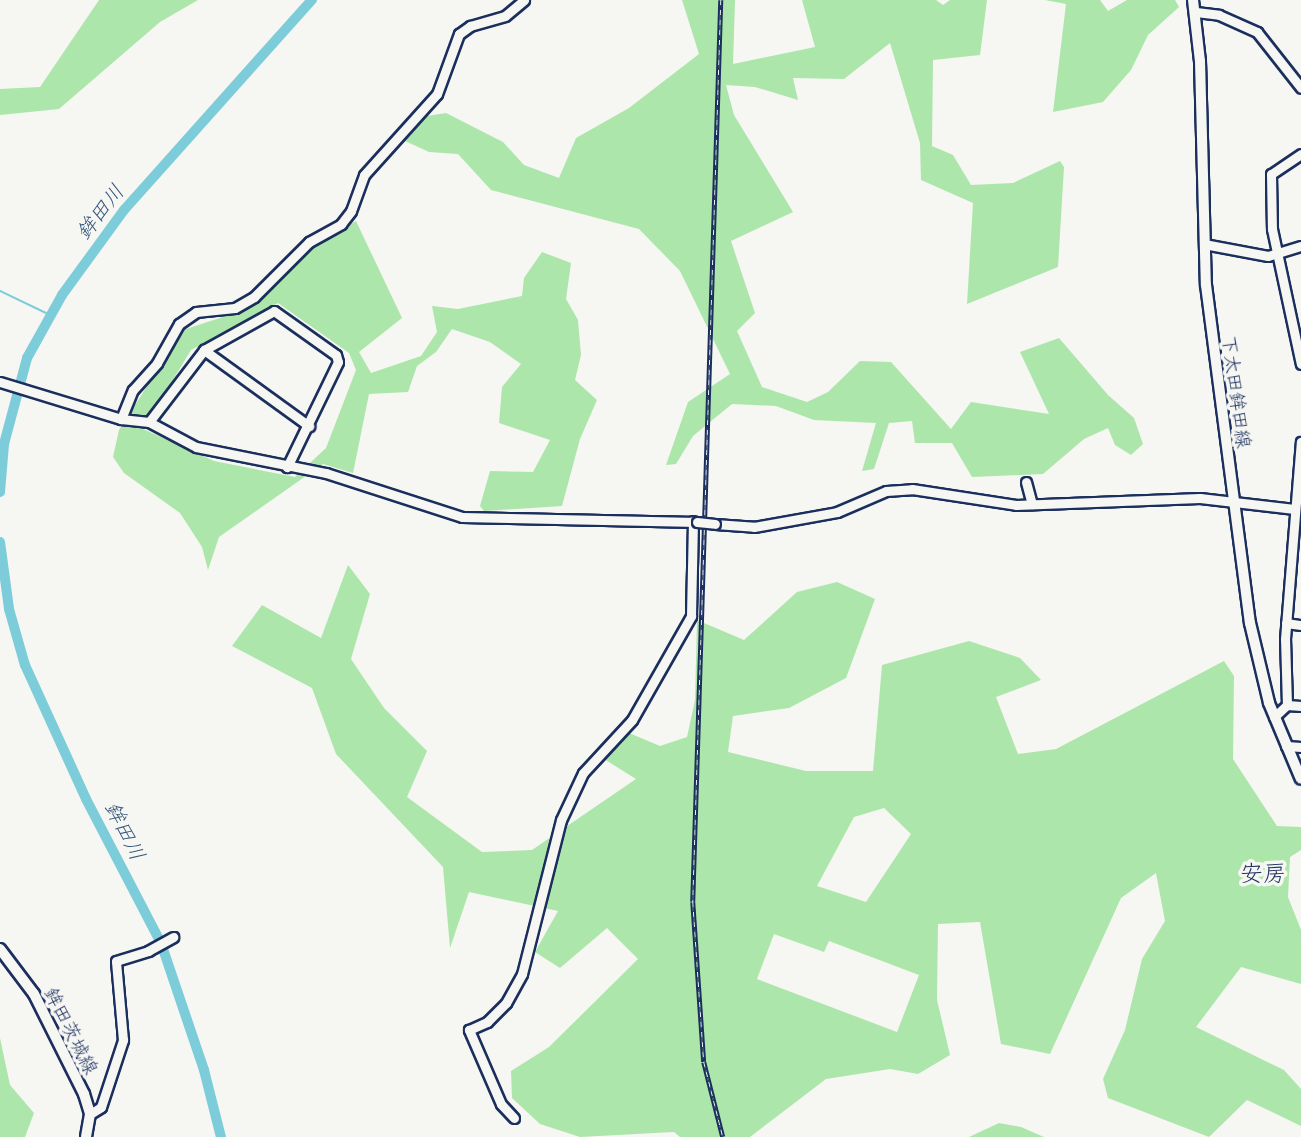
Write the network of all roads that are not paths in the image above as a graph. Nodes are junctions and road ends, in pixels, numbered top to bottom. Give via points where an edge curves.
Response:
1 (524, 0) edge
2 (1195, 6) edge
3 (1301, 89) edge
4 (1301, 154) edge
5 (1204, 244) junction
6 (1301, 246) edge
7 (1278, 255) junction
8 (204, 350) junction
9 (1301, 364) edge
10 (4, 384) edge
11 (121, 419) junction
12 (149, 422) junction
13 (309, 426) junction
14 (1301, 442) edge
15 (287, 467) junction
16 (1026, 482) dead end
17 (1298, 496) edge
18 (1233, 503) junction
19 (1032, 504) junction
20 (1294, 509) junction
21 (695, 522) junction
22 (1286, 623) junction
23 (1301, 625) edge
24 (1287, 705) junction
25 (1301, 706) edge
26 (1274, 716) junction
27 (1286, 746) junction
28 (1301, 747) edge
29 (1301, 779) edge
30 (173, 937) dead end
31 (0, 948) edge
32 (90, 1114) junction
33 (514, 1118) dead end
34 (86, 1137) edge

1 - 11 street via 505,16 459,34 437,94 364,175 351,211 341,224 293,255 254,297 235,308 195,312 179,324 157,363 134,390
2 - 3 street via 1257,32
2 - 5 main road, 下太田鉾田線
4 - 7 street via 1271,174 1272,229
5 - 7 street
5 - 18 main road, 下太田鉾田線 via 1210,335
6 - 7 street
7 - 9 street
8 - 12 street
8 - 13 street
8 - 13 street via 275,311 313,338 338,362
10 - 11 street
11 - 12 street
12 - 15 street via 196,447
13 - 15 street
14 - 17 street
15 - 21 street via 326,473 462,517
16 - 19 street
17 - 20 street
18 - 19 street via 1199,498
18 - 20 street
18 - 26 main road, 下太田鉾田線 via 1250,623
19 - 21 street, bridge via 912,489 886,491 837,512 754,527
20 - 22 street
21 - 33 street via 691,616 632,720 583,773 561,820 522,974 497,1012 469,1030 502,1104
22 - 23 street
22 - 24 street
24 - 25 street
24 - 26 street
26 - 27 main road, 下太田鉾田線
27 - 28 street
27 - 29 main road, 下太田鉾田線
30 - 32 street via 116,961 123,1040 101,1107
31 - 32 main road, 鉾田茨城線 via 41,1007
32 - 34 main road

